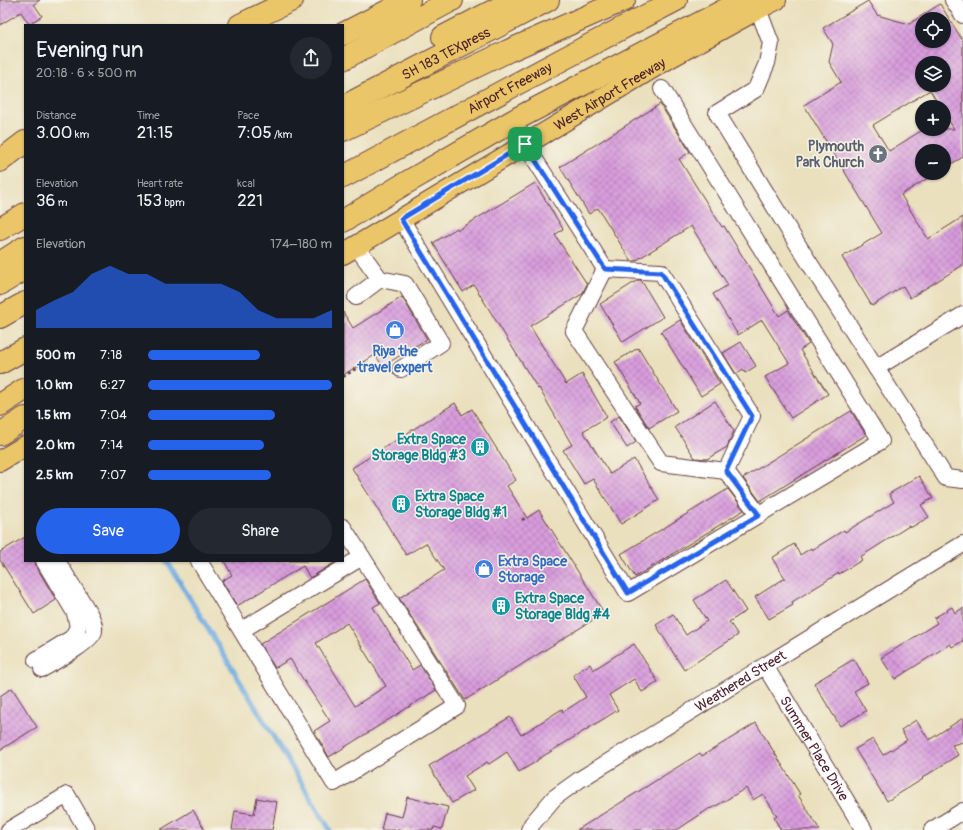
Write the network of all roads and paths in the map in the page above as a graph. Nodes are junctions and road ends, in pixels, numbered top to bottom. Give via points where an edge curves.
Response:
1 (275, 0) edge
2 (292, 0) edge
3 (410, 0) edge
4 (452, 0) edge
5 (514, 0) edge
6 (548, 0) edge
7 (624, 0) edge
8 (676, 0) edge
9 (776, 0) edge
10 (953, 0) edge
11 (751, 5) edge
12 (963, 15) edge
13 (232, 24) edge
14 (242, 24) edge
15 (344, 33) edge
16 (344, 58) edge
17 (344, 89) edge
18 (662, 89) dead end
19 (344, 106) edge
20 (344, 130) edge
21 (24, 141) edge
22 (24, 141) edge
23 (525, 144) junction
24 (400, 147) junction
25 (0, 154) edge
26 (0, 161) edge
27 (344, 176) edge
28 (344, 192) edge
29 (24, 215) edge
30 (401, 219) junction
31 (344, 220) edge
32 (0, 229) edge
33 (24, 248) edge
34 (349, 250) edge
35 (0, 263) edge
36 (605, 269) junction
37 (24, 270) edge
38 (380, 279) junction
39 (0, 284) edge
40 (24, 286) edge
41 (356, 298) dead end
42 (0, 300) edge
43 (24, 304) edge
44 (963, 315) edge
45 (0, 317) edge
46 (24, 350) edge
47 (368, 362) dead end
48 (0, 364) edge
49 (876, 368) junction
50 (401, 369) dead end
51 (344, 376) edge
52 (24, 391) edge
53 (0, 405) edge
54 (24, 419) edge
55 (0, 434) edge
56 (24, 447) edge
57 (0, 461) edge
58 (726, 471) junction
59 (963, 480) edge
60 (759, 515) junction
61 (526, 518) dead end
62 (522, 520) dead end
63 (344, 529) edge
64 (963, 545) edge
65 (362, 557) junction
66 (45, 562) edge
67 (58, 562) edge
68 (200, 562) edge
69 (242, 630) junction
70 (765, 666) junction
71 (963, 811) edge
72 (9, 830) edge
73 (87, 830) edge
74 (529, 830) edge
75 (864, 830) edge
76 (932, 830) edge

1 - 13 main road
2 - 14 highway
3 - 15 highway
4 - 16 highway
5 - 17 highway, SH 183 TEXpress
6 - 19 highway, SH 183 TEXpress
7 - 20 highway via 508,51
8 - 24 highway, Airport Freeway
9 - 11 main road, West Airport Freeway
10 - 12 street
11 - 23 main road, West Airport Freeway via 671,57
11 - 31 highway via 520,117
11 - 49 street via 772,43 767,64 756,89 717,113
18 - 60 street via 881,440
21 - 25 main road
22 - 26 highway
23 - 30 main road, West Airport Freeway
23 - 36 street
24 - 27 highway, Airport Freeway
24 - 28 highway via 370,176
29 - 32 highway
30 - 34 main road, West Airport Freeway
30 - 60 street via 628,593
33 - 35 highway
34 - 38 street
36 - 58 street via 661,272 752,416
36 - 58 street via 574,331 661,463
37 - 39 highway
38 - 41 street
38 - 50 street via 405,284 441,343
40 - 42 highway
43 - 45 highway
44 - 49 street
46 - 48 highway
47 - 51 path
49 - 59 street via 946,478
52 - 53 highway
54 - 55 highway
56 - 57 main road
58 - 60 street
61 - 62 path
63 - 65 street
64 - 70 street, Weathered Street
65 - 69 street
65 - 69 street via 457,706 334,783
66 - 67 street via 76,613 78,627 72,638 39,664 88,640 94,632 94,622
68 - 69 street
70 - 74 street, Weathered Street via 579,780 554,798
70 - 75 street, Summer Place Drive
71 - 76 street
72 - 73 street via 67,795

